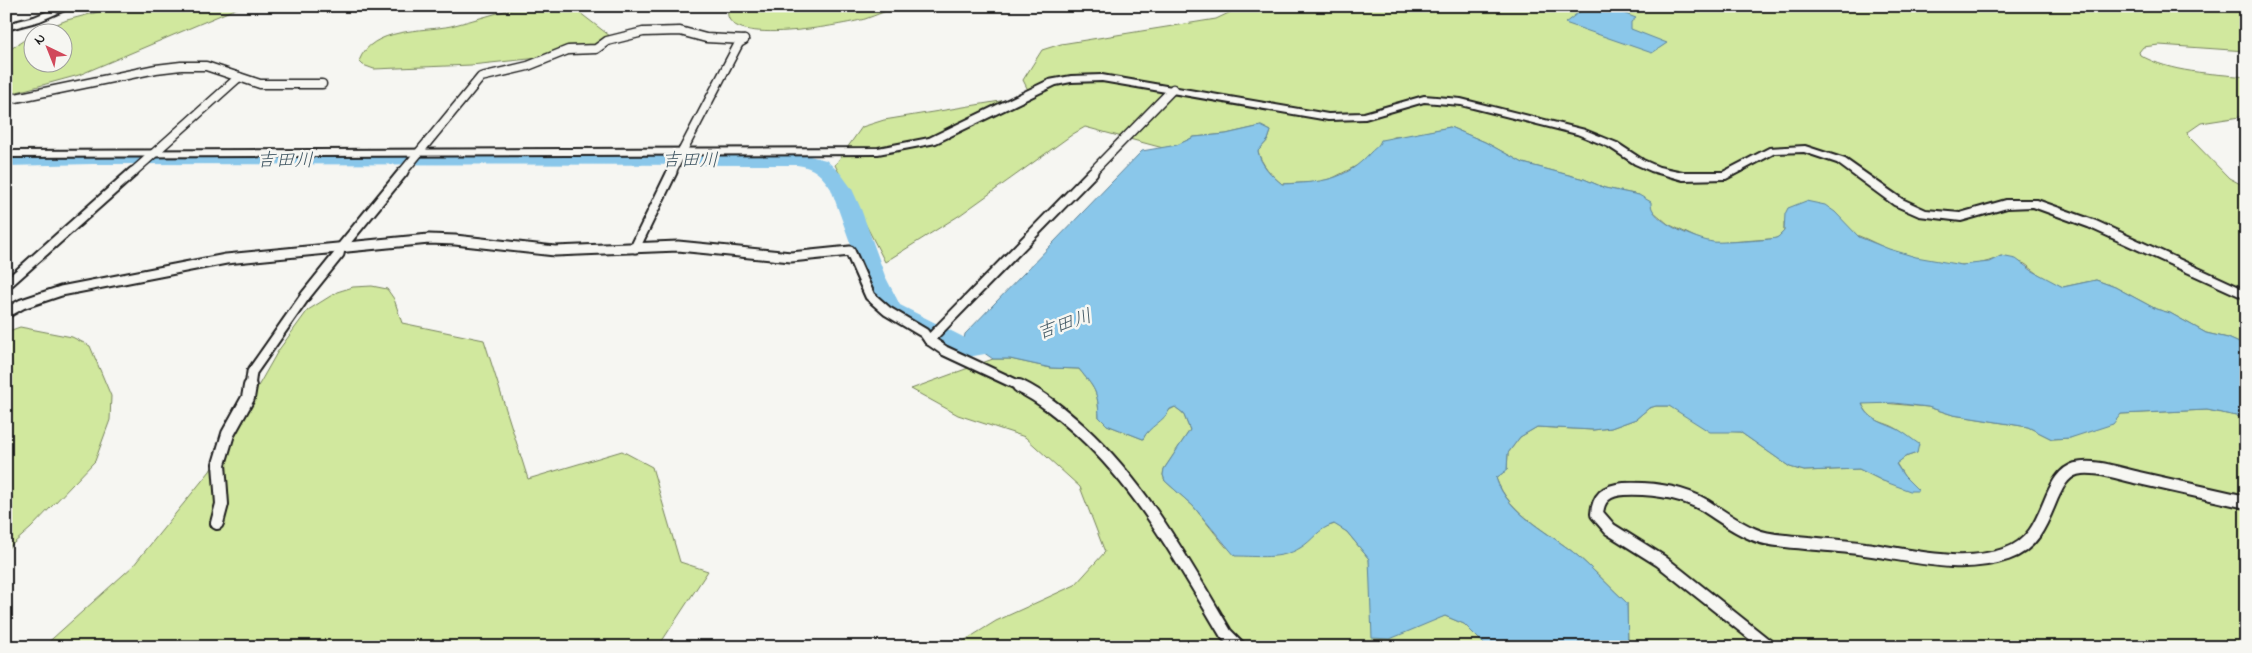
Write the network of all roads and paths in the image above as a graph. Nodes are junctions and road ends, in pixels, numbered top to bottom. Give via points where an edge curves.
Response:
1 (69, 6) edge
2 (6, 27) edge
3 (239, 78) junction
4 (322, 84) dead end
5 (1173, 89) junction
6 (6, 100) edge
7 (419, 152) junction
8 (154, 153) junction
9 (681, 153) junction
10 (6, 154) edge
11 (635, 248) junction
12 (340, 249) junction
13 (6, 285) edge
14 (2246, 295) edge
15 (6, 313) edge
16 (929, 340) junction
17 (2246, 502) edge
18 (217, 523) dead end
19 (1239, 647) edge
20 (1769, 647) edge

1 - 2 street
3 - 4 street via 272,85
3 - 6 street via 203,66 151,69
3 - 8 street
5 - 9 street via 1108,78 1071,79 1042,86 948,134 920,144 878,151
5 - 14 street via 1340,117 1365,116 1424,99 1461,102 1581,132 1647,165 1683,176 1726,175 1773,150 1806,149 1842,161 1898,202 1923,212 1961,217 2006,204 2033,203 2092,224
5 - 16 street
7 - 8 street
7 - 9 street
7 - 9 street via 484,75 528,66 568,50 596,49 613,38 644,32 679,31 705,38 744,40 739,43
7 - 12 street
8 - 10 street
8 - 13 street
9 - 11 street
11 - 12 street via 591,252 535,250 447,238
11 - 16 street via 698,247 781,257 850,251 870,296 887,311 924,333
12 - 15 street via 226,259 120,278 61,291
12 - 18 street via 252,372 248,398 228,434 218,464 222,504
16 - 19 street via 1046,402 1108,455 1148,506 1226,634
17 - 20 street via 2106,472 2073,470 2062,478 2030,542 2006,555 1962,562 1763,538 1684,496 1670,492 1614,490 1599,499 1598,514 1608,527 1660,560

